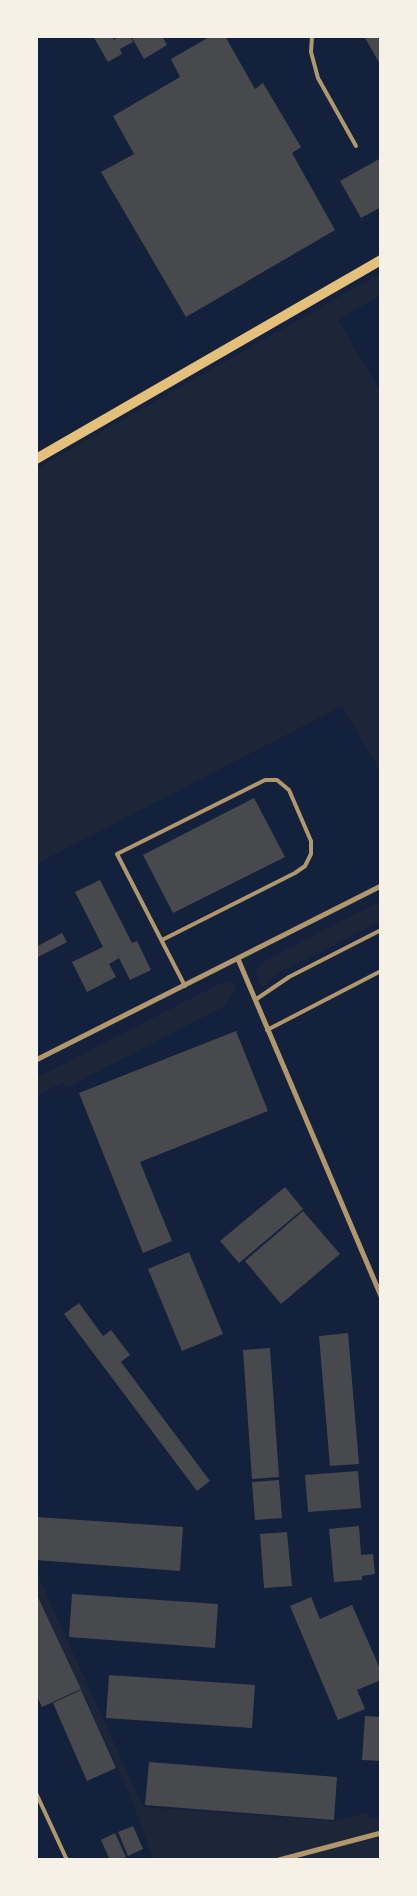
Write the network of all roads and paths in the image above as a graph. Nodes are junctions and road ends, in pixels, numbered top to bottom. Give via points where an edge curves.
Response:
1 (312, 36) edge
2 (356, 146) dead end
3 (381, 260) edge
4 (36, 459) edge
5 (381, 886) edge
6 (381, 930) edge
7 (162, 940) junction
8 (238, 959) junction
9 (381, 971) edge
10 (184, 986) junction
11 (255, 1000) junction
12 (267, 1030) junction
13 (36, 1060) edge
14 (381, 1296) edge
15 (36, 1793) edge
16 (381, 1833) edge
17 (67, 1860) edge
18 (279, 1860) edge

1 - 2 lane via 311,52 318,78
3 - 4 main road
5 - 8 street
6 - 11 lane via 289,977
7 - 7 lane via 117,854 265,780 277,780 290,790 312,841 311,854 305,866
7 - 10 lane
8 - 10 street
8 - 11 street
9 - 12 lane
10 - 13 street
11 - 12 street
12 - 14 street
15 - 17 lane
16 - 18 street

